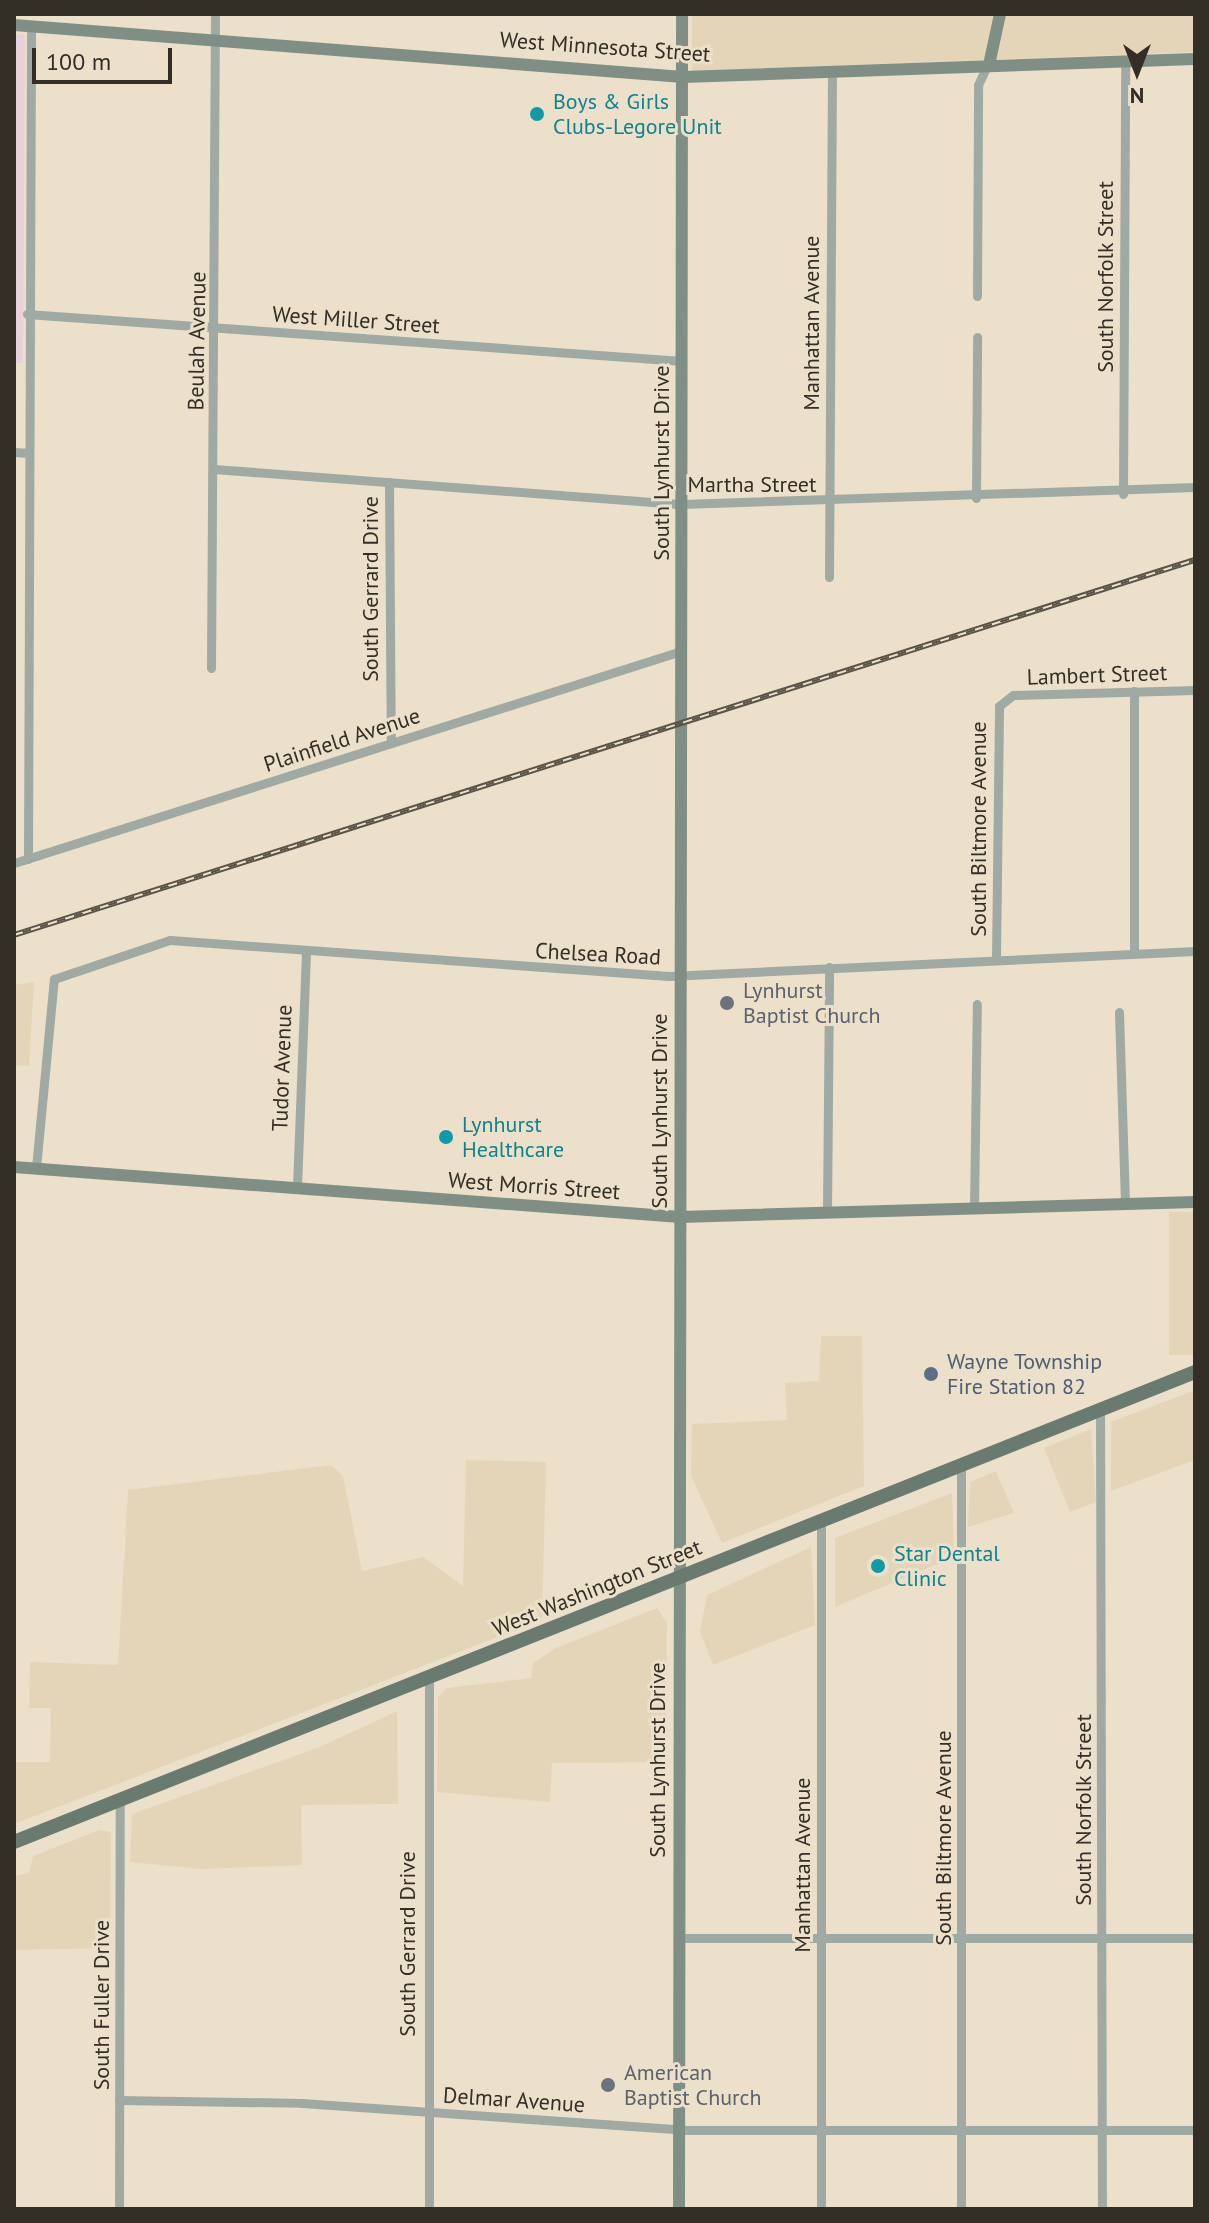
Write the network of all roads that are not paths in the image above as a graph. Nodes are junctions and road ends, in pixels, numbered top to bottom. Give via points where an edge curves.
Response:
1 (215, 14) edge
2 (682, 14) edge
3 (1000, 14) edge
4 (14, 25) edge
5 (31, 26) junction
6 (215, 39) junction
7 (1195, 59) edge
8 (1125, 61) junction
9 (989, 65) junction
10 (832, 70) junction
11 (683, 77) junction
12 (977, 296) dead end
13 (27, 314) junction
14 (216, 328) junction
15 (977, 337) dead end
16 (682, 361) junction
17 (14, 452) edge
18 (29, 453) junction
19 (214, 469) junction
20 (389, 482) junction
21 (1195, 487) edge
22 (1123, 494) junction
23 (976, 498) junction
24 (829, 502) junction
25 (682, 504) junction
26 (829, 577) dead end
27 (681, 651) junction
28 (211, 668) dead end
29 (1195, 690) edge
30 (1134, 691) junction
31 (1003, 701) joint
32 (391, 743) junction
33 (28, 859) junction
34 (14, 863) edge
35 (306, 951) junction
36 (1195, 951) edge
37 (1134, 953) junction
38 (996, 958) junction
39 (829, 967) junction
40 (681, 973) junction
41 (977, 1004) dead end
42 (1119, 1012) dead end
43 (14, 1167) edge
44 (36, 1168) junction
45 (297, 1187) junction
46 (1195, 1202) edge
47 (1125, 1204) junction
48 (974, 1209) junction
49 (827, 1213) junction
50 (680, 1217) junction
51 (1195, 1372) edge
52 (1100, 1410) junction
53 (961, 1466) junction
54 (821, 1521) junction
55 (677, 1579) junction
56 (429, 1678) junction
57 (120, 1800) junction
58 (14, 1842) edge
59 (679, 1938) junction
60 (962, 1938) junction
61 (1103, 1938) junction
62 (1195, 1938) edge
63 (821, 1939) junction
64 (119, 2100) junction
65 (428, 2112) junction
66 (678, 2130) junction
67 (961, 2130) junction
68 (1102, 2130) junction
69 (1195, 2130) edge
70 (821, 2131) junction
71 (119, 2209) edge
72 (429, 2209) edge
73 (679, 2209) edge
74 (821, 2209) edge
75 (961, 2209) edge
76 (1102, 2209) edge

1 - 6 street, Beulah Avenue
2 - 11 main road, South Lynhurst Drive
3 - 9 main road
4 - 5 main road, West Minnesota Street
5 - 6 main road, West Minnesota Street
5 - 13 street
6 - 11 main road, West Minnesota Street
6 - 14 street, Beulah Avenue
7 - 8 main road, West Minnesota Street
8 - 9 main road, West Minnesota Street
8 - 22 street, South Norfolk Street
9 - 10 main road, West Minnesota Street
9 - 12 street via 978,85
10 - 11 main road, West Minnesota Street
10 - 24 street, Manhattan Avenue
11 - 16 main road, South Lynhurst Drive
13 - 14 street, West Miller Street
13 - 18 street
14 - 16 street, West Miller Street
14 - 19 street, Beulah Avenue
15 - 23 street
16 - 25 main road, South Lynhurst Drive
17 - 18 street
18 - 33 street
19 - 20 street, Martha Street
19 - 28 street, Beulah Avenue
20 - 25 street, Martha Street
20 - 32 street, South Gerrard Drive
21 - 22 street, Martha Street
22 - 23 street, Martha Street
23 - 24 street, Martha Street
24 - 25 street, Martha Street
24 - 26 street, Manhattan Avenue
25 - 27 main road, South Lynhurst Drive
27 - 32 street, Plainfield Avenue
27 - 40 main road, South Lynhurst Drive
29 - 30 street, Lambert Street
30 - 31 street, Lambert Street
30 - 37 street
31 - 38 street, South Biltmore Avenue via 997,722
32 - 33 street, Plainfield Avenue
33 - 34 street, Plainfield Avenue
35 - 40 street, Chelsea Road via 621,975
35 - 44 street, Chelsea Road via 175,939 54,979
35 - 45 street, Tudor Avenue
36 - 37 street, Chelsea Road
37 - 38 street, Chelsea Road
38 - 39 street, Chelsea Road
39 - 40 street, Chelsea Road
39 - 49 street
40 - 50 main road, South Lynhurst Drive
41 - 48 street
42 - 47 street
43 - 44 main road, West Morris Street
44 - 45 main road, West Morris Street
45 - 50 main road, West Morris Street
46 - 47 main road, West Morris Street
47 - 48 main road, West Morris Street
48 - 49 main road, West Morris Street
49 - 50 main road, West Morris Street
50 - 55 main road, South Lynhurst Drive
51 - 52 main road, West Washington Street
52 - 53 main road, West Washington Street
52 - 61 street, South Norfolk Street
53 - 54 main road, West Washington Street
53 - 60 street, South Biltmore Avenue
54 - 55 main road, West Washington Street
54 - 63 street, Manhattan Avenue
55 - 56 main road, West Washington Street
55 - 59 main road, South Lynhurst Drive
56 - 57 main road, West Washington Street
56 - 65 street, South Gerrard Drive
57 - 58 main road, West Washington Street
57 - 64 street, South Fuller Drive
59 - 63 street
59 - 66 main road, South Lynhurst Drive
60 - 61 street
60 - 63 street
60 - 67 street, South Biltmore Avenue
61 - 62 street
61 - 68 street, South Norfolk Street
63 - 70 street, Manhattan Avenue
64 - 65 street, Delmar Avenue
64 - 71 street, South Fuller Drive
65 - 66 street, Delmar Avenue
65 - 72 street, South Gerrard Drive
66 - 70 street, Delmar Avenue
66 - 73 main road, South Lynhurst Drive
67 - 68 street, Delmar Avenue
67 - 70 street, Delmar Avenue
67 - 75 street, South Biltmore Avenue
68 - 69 street, Delmar Avenue
68 - 76 street, South Norfolk Street
70 - 74 street, Manhattan Avenue

